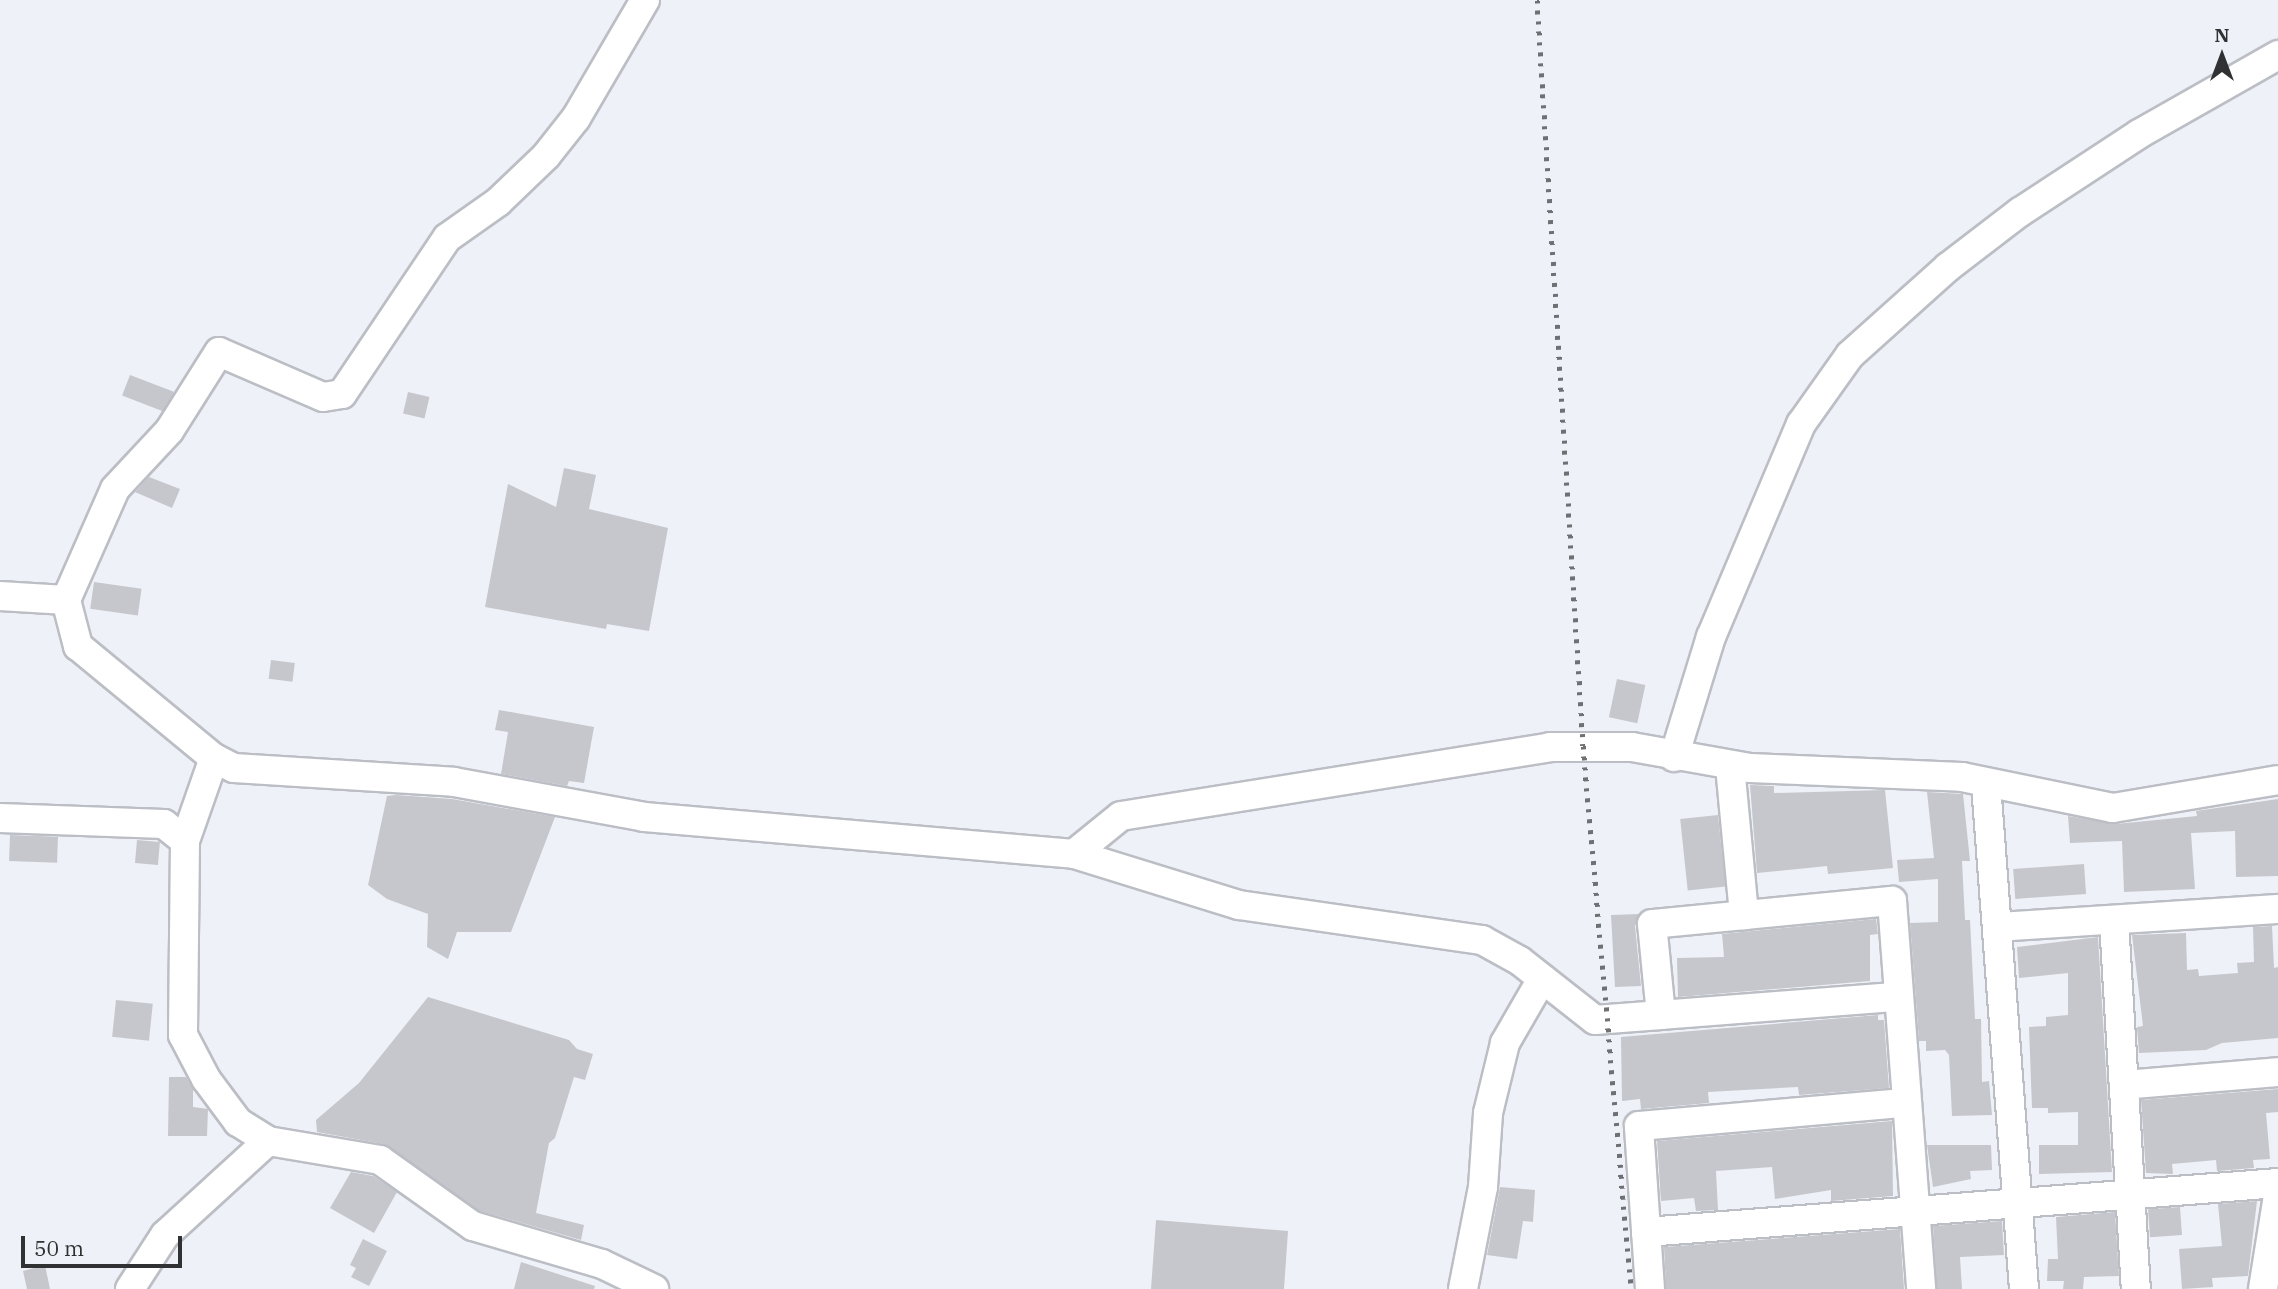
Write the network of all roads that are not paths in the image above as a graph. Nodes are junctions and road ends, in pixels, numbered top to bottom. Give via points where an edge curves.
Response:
1 (645, 0) edge
2 (2278, 55) edge
3 (0, 596) edge
4 (66, 600) junction
5 (1674, 757) junction
6 (214, 758) junction
7 (1730, 765) junction
8 (2278, 780) edge
9 (1986, 784) junction
10 (0, 818) edge
11 (185, 841) junction
12 (1074, 854) junction
13 (2278, 909) edge
14 (1744, 915) junction
15 (2114, 921) junction
16 (1998, 927) junction
17 (1542, 979) junction
18 (1896, 997) junction
19 (1661, 1015) junction
20 (2278, 1072) edge
21 (2124, 1085) junction
22 (1904, 1103) junction
23 (268, 1140) junction
24 (2278, 1183) edge
25 (2278, 1195) edge
26 (2132, 1196) junction
27 (2020, 1204) junction
28 (1914, 1212) junction
29 (1646, 1232) junction
30 (130, 1289) edge
31 (654, 1289) edge
32 (1462, 1289) edge
33 (1650, 1289) edge
34 (1921, 1289) edge
35 (2024, 1289) edge
36 (2136, 1289) edge
37 (2263, 1289) edge

1 - 4 street via 576,118 546,156 498,202 447,238 342,394 323,397 219,352 169,432 115,489
2 - 5 street via 2140,134 2020,212 1948,267 1850,355 1801,424 1711,637
3 - 4 street
4 - 6 street via 78,646
5 - 7 street
5 - 12 street via 1632,747 1549,747 1121,816
6 - 11 street
6 - 12 street via 234,768 454,782 644,817
7 - 9 street via 1962,777
7 - 14 street
8 - 9 street via 2113,807
9 - 16 street
10 - 11 street via 164,824
11 - 23 street via 183,1035 206,1079 238,1122
12 - 17 street via 1239,905 1482,940
13 - 15 street
14 - 18 street via 1892,901
14 - 19 street via 1652,924
15 - 16 street
15 - 21 street
16 - 27 street
17 - 19 street via 1595,1020
17 - 32 street via 1504,1043 1488,1113 1483,1187
18 - 19 street
18 - 22 street
20 - 21 street
21 - 26 street
22 - 28 street
22 - 29 street via 1639,1126
23 - 30 street via 165,1236
23 - 31 street via 380,1160 473,1226 603,1264
24 - 26 street
25 - 37 street
26 - 27 street
26 - 36 street
27 - 28 street
27 - 35 street
28 - 29 street
28 - 34 street
29 - 33 street

